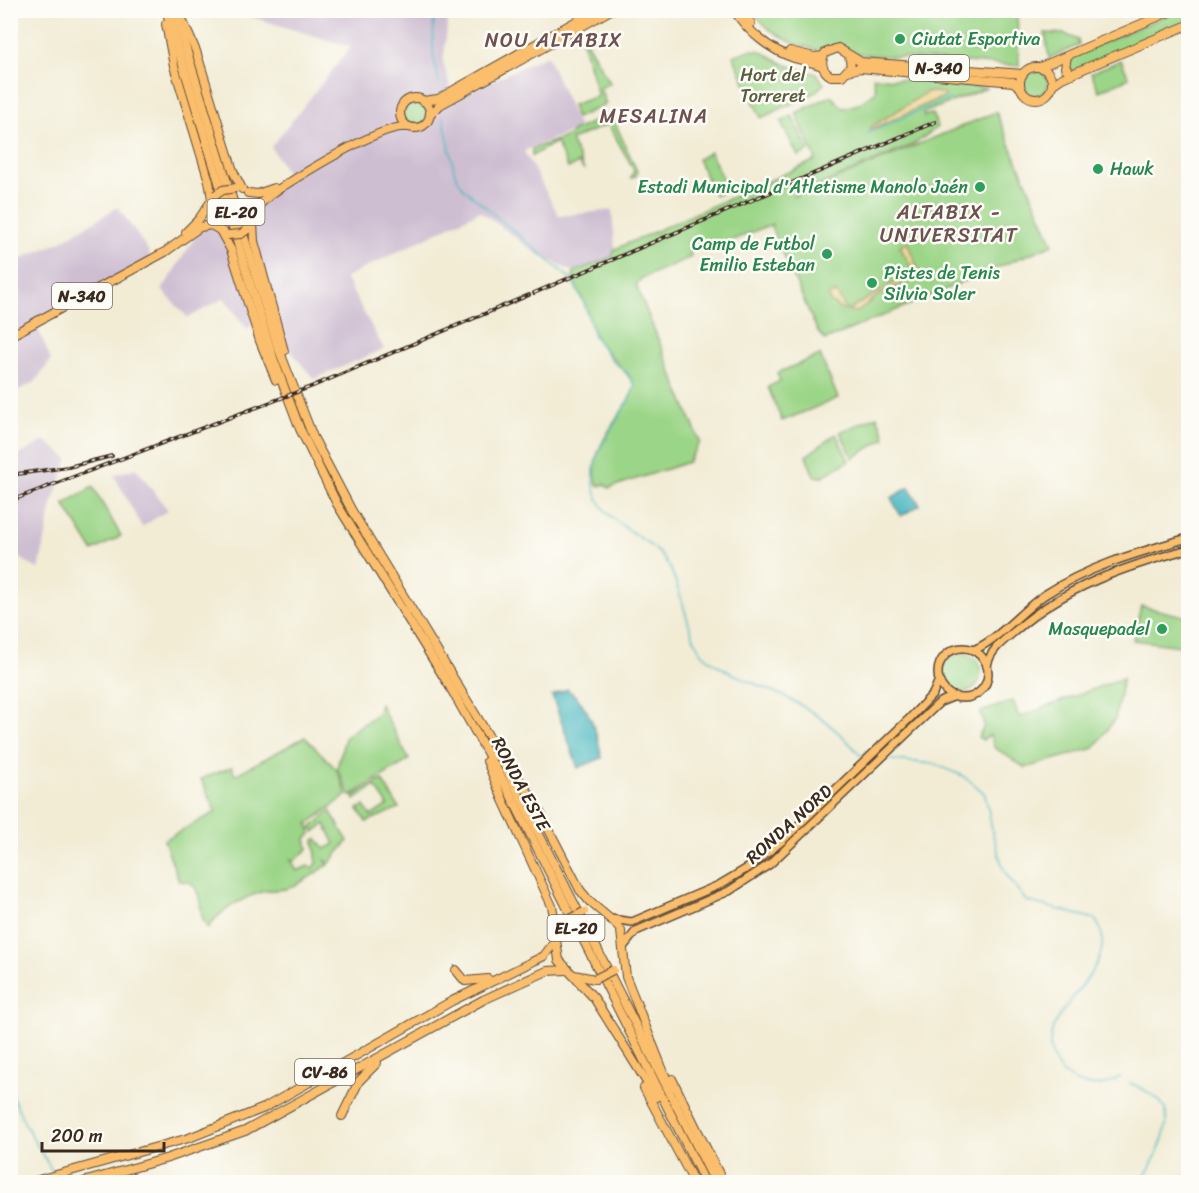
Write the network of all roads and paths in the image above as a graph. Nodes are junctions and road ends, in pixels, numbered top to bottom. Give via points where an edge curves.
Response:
1 (164, 10) edge
2 (176, 10) edge
3 (596, 10) edge
4 (610, 10) edge
5 (734, 10) edge
6 (741, 10) edge
7 (1174, 10) edge
8 (1188, 25) edge
9 (849, 55) junction
10 (823, 56) junction
11 (1067, 56) junction
12 (822, 66) junction
13 (1040, 67) junction
14 (848, 71) junction
15 (1023, 74) junction
16 (1073, 74) junction
17 (1052, 85) junction
18 (1020, 87) junction
19 (449, 96) junction
20 (423, 100) junction
21 (437, 103) junction
22 (399, 114) junction
23 (430, 115) junction
24 (407, 127) junction
25 (357, 145) junction
26 (297, 178) junction
27 (242, 190) junction
28 (213, 199) junction
29 (256, 212) junction
30 (251, 226) junction
31 (221, 231) junction
32 (154, 257) junction
33 (10, 336) edge
34 (292, 410) junction
35 (302, 413) junction
36 (1188, 538) edge
37 (1188, 549) edge
38 (973, 650) junction
39 (987, 666) junction
40 (442, 676) junction
41 (939, 680) junction
42 (956, 696) junction
43 (494, 745) junction
44 (602, 914) junction
45 (611, 919) junction
46 (557, 937) junction
47 (623, 949) junction
48 (531, 963) junction
49 (456, 970) dead end
50 (569, 973) junction
51 (525, 981) junction
52 (648, 1032) junction
53 (626, 1051) junction
54 (342, 1116) dead end
55 (689, 1134) junction
56 (33, 1182) edge
57 (85, 1182) edge
58 (694, 1182) edge
59 (705, 1182) edge
60 (715, 1182) edge
61 (723, 1182) edge

1 - 28 highway via 174,66
1 - 34 highway, EL-20
2 - 27 highway via 196,51
2 - 35 highway, EL-20 via 270,321
3 - 19 highway
4 - 19 highway
5 - 12 highway, N-340 via 768,45
6 - 10 highway, N-340 via 762,34 778,45 805,56
7 - 11 highway, N-340
8 - 16 highway, N-340
9 - 10 highway, N-340 via 835,48
9 - 14 highway
9 - 15 highway, N-340 via 861,62
10 - 12 highway
11 - 13 highway, N-340
11 - 16 highway via 1065,68
12 - 14 highway, N-340 via 833,77
13 - 15 highway, N-340
13 - 17 highway via 1049,74
14 - 18 highway, N-340 via 860,68 985,79 1013,82
15 - 18 highway
16 - 17 highway, N-340
17 - 18 highway, N-340 via 1038,99 1026,96
19 - 21 highway
20 - 21 highway
20 - 22 highway via 407,100
20 - 23 highway
21 - 23 highway
22 - 24 highway
22 - 25 highway via 389,126
23 - 24 highway via 421,128
24 - 25 highway via 389,130
25 - 26 highway
26 - 27 highway via 264,193
26 - 29 highway via 266,197
27 - 28 highway, bridge via 227,188
27 - 29 highway via 255,202
28 - 31 highway via 209,214
28 - 32 highway, N-340 via 185,233
29 - 30 highway
30 - 31 highway, N-340, bridge via 241,234
30 - 35 highway, EL-20
31 - 32 highway, N-340 via 207,225 200,227
31 - 34 highway, EL-20 via 231,250 266,357
32 - 33 highway, N-340
34 - 40 highway, RONDA ESTE / EL-20 via 337,504
35 - 43 highway, RONDA ESTE / EL-20 via 352,511
36 - 38 main road via 1114,561 1071,580 1027,607
37 - 39 main road via 1103,575 1056,600 1007,637 992,653
38 - 39 main road
38 - 41 main road via 957,649 944,657
39 - 42 main road via 987,680 981,690 968,698
40 - 46 highway, EL-20 via 484,754 548,896
40 - 59 highway, RONDA ESTE / EL-20 via 506,786
41 - 42 main road via 944,689
41 - 45 main road, RONDA NORD via 933,694 885,742 782,841 742,873 632,921
42 - 47 main road, RONDA NORD via 940,702 758,874 719,896 636,931
43 - 44 highway, EL-20 via 533,799 580,890
43 - 55 highway, RONDA ESTE / EL-20
44 - 45 highway, CV-86
44 - 46 highway, CV-86, bridge via 584,912 566,921
45 - 47 highway via 621,932
46 - 48 highway, CV-86 via 548,953
46 - 50 highway via 557,956
47 - 50 highway, CV-86, bridge via 613,970 595,979
47 - 52 highway via 626,976
48 - 49 highway via 474,982 461,979
48 - 56 highway, CV-86 via 452,1001 264,1108 189,1138
50 - 51 highway, CV-86 via 547,970
50 - 53 highway via 594,998
51 - 54 highway via 372,1066 359,1081
51 - 57 highway, CV-86 via 420,1033 245,1131
52 - 55 highway, EL-20
52 - 61 highway
53 - 58 highway
53 - 59 highway, EL-20
55 - 60 highway, RONDA ESTE / EL-20

